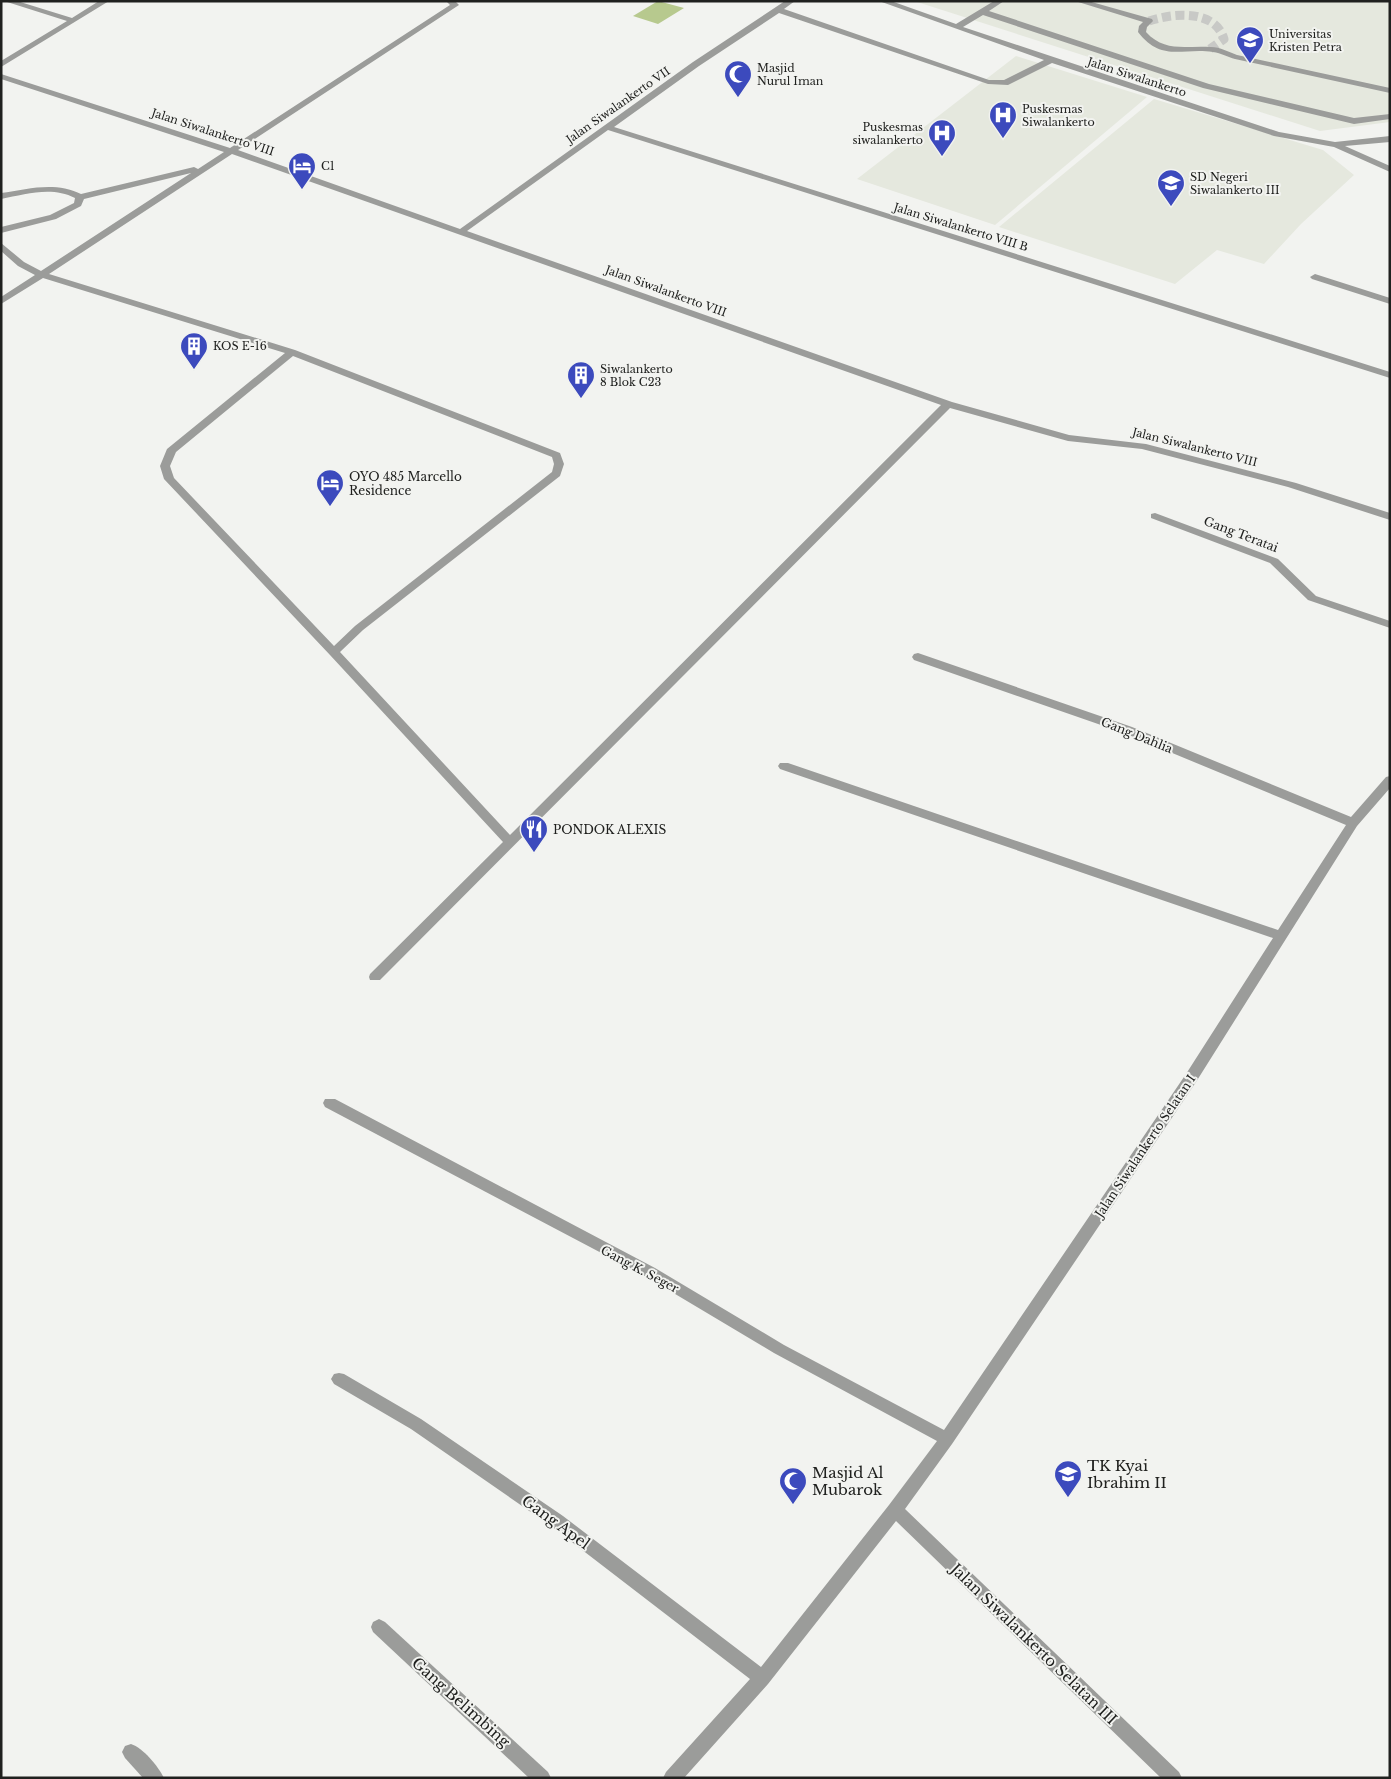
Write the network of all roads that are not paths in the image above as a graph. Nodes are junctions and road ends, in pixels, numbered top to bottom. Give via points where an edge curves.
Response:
1 (8, 1) edge
2 (104, 1) edge
3 (450, 1) edge
4 (791, 1) edge
5 (883, 1) edge
6 (1000, 1) edge
7 (1079, 1) edge
8 (778, 10) junction
9 (983, 12) junction
10 (72, 20) junction
11 (957, 27) junction
12 (1050, 60) junction
13 (1, 65) edge
14 (1, 76) edge
15 (1390, 91) edge
16 (1390, 116) edge
17 (606, 127) junction
18 (1390, 139) edge
19 (1335, 145) junction
20 (231, 151) junction
21 (209, 166) junction
22 (1390, 169) edge
23 (1, 196) edge
24 (80, 197) junction
25 (1, 230) edge
26 (462, 231) junction
27 (1, 246) edge
28 (42, 274) junction
29 (1315, 277) dead end
30 (1, 301) edge
31 (1390, 301) edge
32 (292, 352) junction
33 (1390, 375) edge
34 (948, 404) junction
35 (1155, 516) dead end
36 (1390, 517) edge
37 (1390, 625) edge
38 (334, 652) junction
39 (918, 657) dead end
40 (784, 766) dead end
41 (1390, 780) edge
42 (1353, 823) junction
43 (509, 842) junction
44 (1282, 936) junction
45 (375, 977) dead end
46 (330, 1103) dead end
47 (339, 1379) dead end
48 (947, 1439) junction
49 (895, 1510) junction
50 (379, 1627) dead end
51 (762, 1678) junction
52 (131, 1752) dead end
53 (155, 1778) edge
54 (542, 1778) edge
55 (672, 1778) edge
56 (1173, 1778) edge

1 - 10 street
2 - 10 street
3 - 20 street via 455,5
4 - 8 street, Jalan Siwalankerto VII
5 - 11 street, Jalan Siwalankerto
6 - 9 street
7 - 15 street via 1149,21 1142,32 1155,45 1183,51 1210,48 1235,57
8 - 12 street via 988,82 1004,83
8 - 17 street, Jalan Siwalankerto VII
9 - 11 street
9 - 16 street via 1206,86 1354,122
10 - 13 street
11 - 12 street, Jalan Siwalankerto
12 - 19 street, Jalan Siwalankerto via 1277,134
14 - 20 street, Jalan Siwalankerto VIII
17 - 26 street, Jalan Siwalankerto VII
17 - 33 street, Jalan Siwalankerto VIII B
18 - 19 street, Jalan Siwalankerto
19 - 22 street
20 - 21 street
20 - 26 street, Jalan Siwalankerto VIII
21 - 24 street
21 - 28 street
23 - 24 street via 62,189
24 - 25 street via 78,204 67,212
26 - 34 street, Jalan Siwalankerto VIII
27 - 28 street via 21,264
28 - 30 street
28 - 32 street
29 - 31 street
32 - 38 street via 171,451 165,466 170,479
32 - 38 street via 549,452 560,461 556,474 359,628
34 - 36 street, Jalan Siwalankerto VIII via 1068,438 1142,446 1331,496
34 - 43 street
35 - 37 street, Gang Teratai via 1274,561 1286,569 1302,592 1312,598
38 - 43 street
39 - 42 street, Gang Dahlia via 1128,730
40 - 44 street
41 - 42 street, Jalan Siwalankerto Selatan I
42 - 44 street, Jalan Siwalankerto Selatan I
43 - 45 street
44 - 48 street, Jalan Siwalankerto Selatan I via 1191,1078
46 - 48 street, Gang K. Seger via 650,1272 779,1349
47 - 51 street, Gang Apel via 416,1424 557,1521
48 - 49 street, Jalan Siwalankerto Selatan I
49 - 51 street, Jalan Siwalankerto Selatan I
49 - 56 street, Jalan Siwalankerto Selatan III
50 - 54 street, Gang Belimbing
51 - 55 street, Jalan Siwalankerto Selatan I
52 - 53 street

